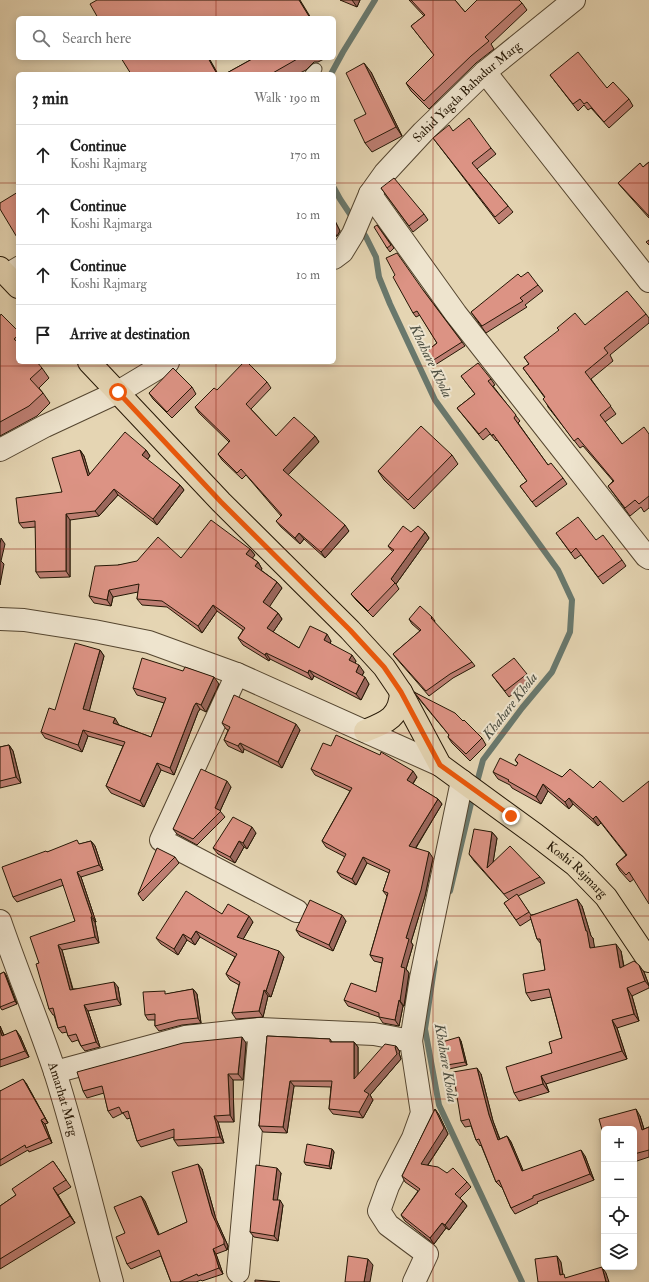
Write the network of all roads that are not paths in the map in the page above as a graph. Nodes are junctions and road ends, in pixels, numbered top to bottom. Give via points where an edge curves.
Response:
1 (574, 0) edge
2 (485, 72) junction
3 (367, 199) junction
4 (336, 256) edge
5 (7, 267) edge
6 (649, 281) edge
7 (16, 283) edge
8 (91, 364) edge
9 (165, 364) edge
10 (118, 392) junction
11 (0, 450) edge
12 (649, 558) edge
13 (0, 619) edge
14 (237, 674) junction
15 (401, 692) junction
16 (365, 731) junction
17 (440, 765) junction
18 (464, 782) junction
19 (297, 911) dead end
20 (0, 921) edge
21 (649, 961) edge
22 (260, 1029) junction
23 (411, 1041) junction
24 (55, 1072) junction
25 (238, 1272) dead end
26 (112, 1282) edge
27 (414, 1282) edge

1 - 2 street, Sahid Yagda Bahadur Marg
2 - 3 street, Sahid Yagda Bahadur Marg via 423,132 385,173
2 - 6 street
3 - 4 street, Sahid Yagda Bahadur Marg via 353,234 342,252
3 - 12 street
5 - 7 main road
8 - 10 main road
9 - 10 street
10 - 11 street
10 - 15 main road via 221,502 350,630 384,667
13 - 14 street via 24,620 149,642
14 - 16 street
14 - 19 street via 161,840
15 - 16 main road via 401,703 389,720
15 - 17 main road
16 - 17 street
17 - 18 main road
18 - 21 main road, Koshi Rajmarg via 575,866 606,897
18 - 23 street via 421,978
20 - 24 street, Amarhat Marg
22 - 23 street via 374,1034
22 - 24 street via 185,1037
22 - 25 street
23 - 27 street via 422,1114 379,1211 388,1225 427,1254
24 - 26 street, Amarhat Marg

